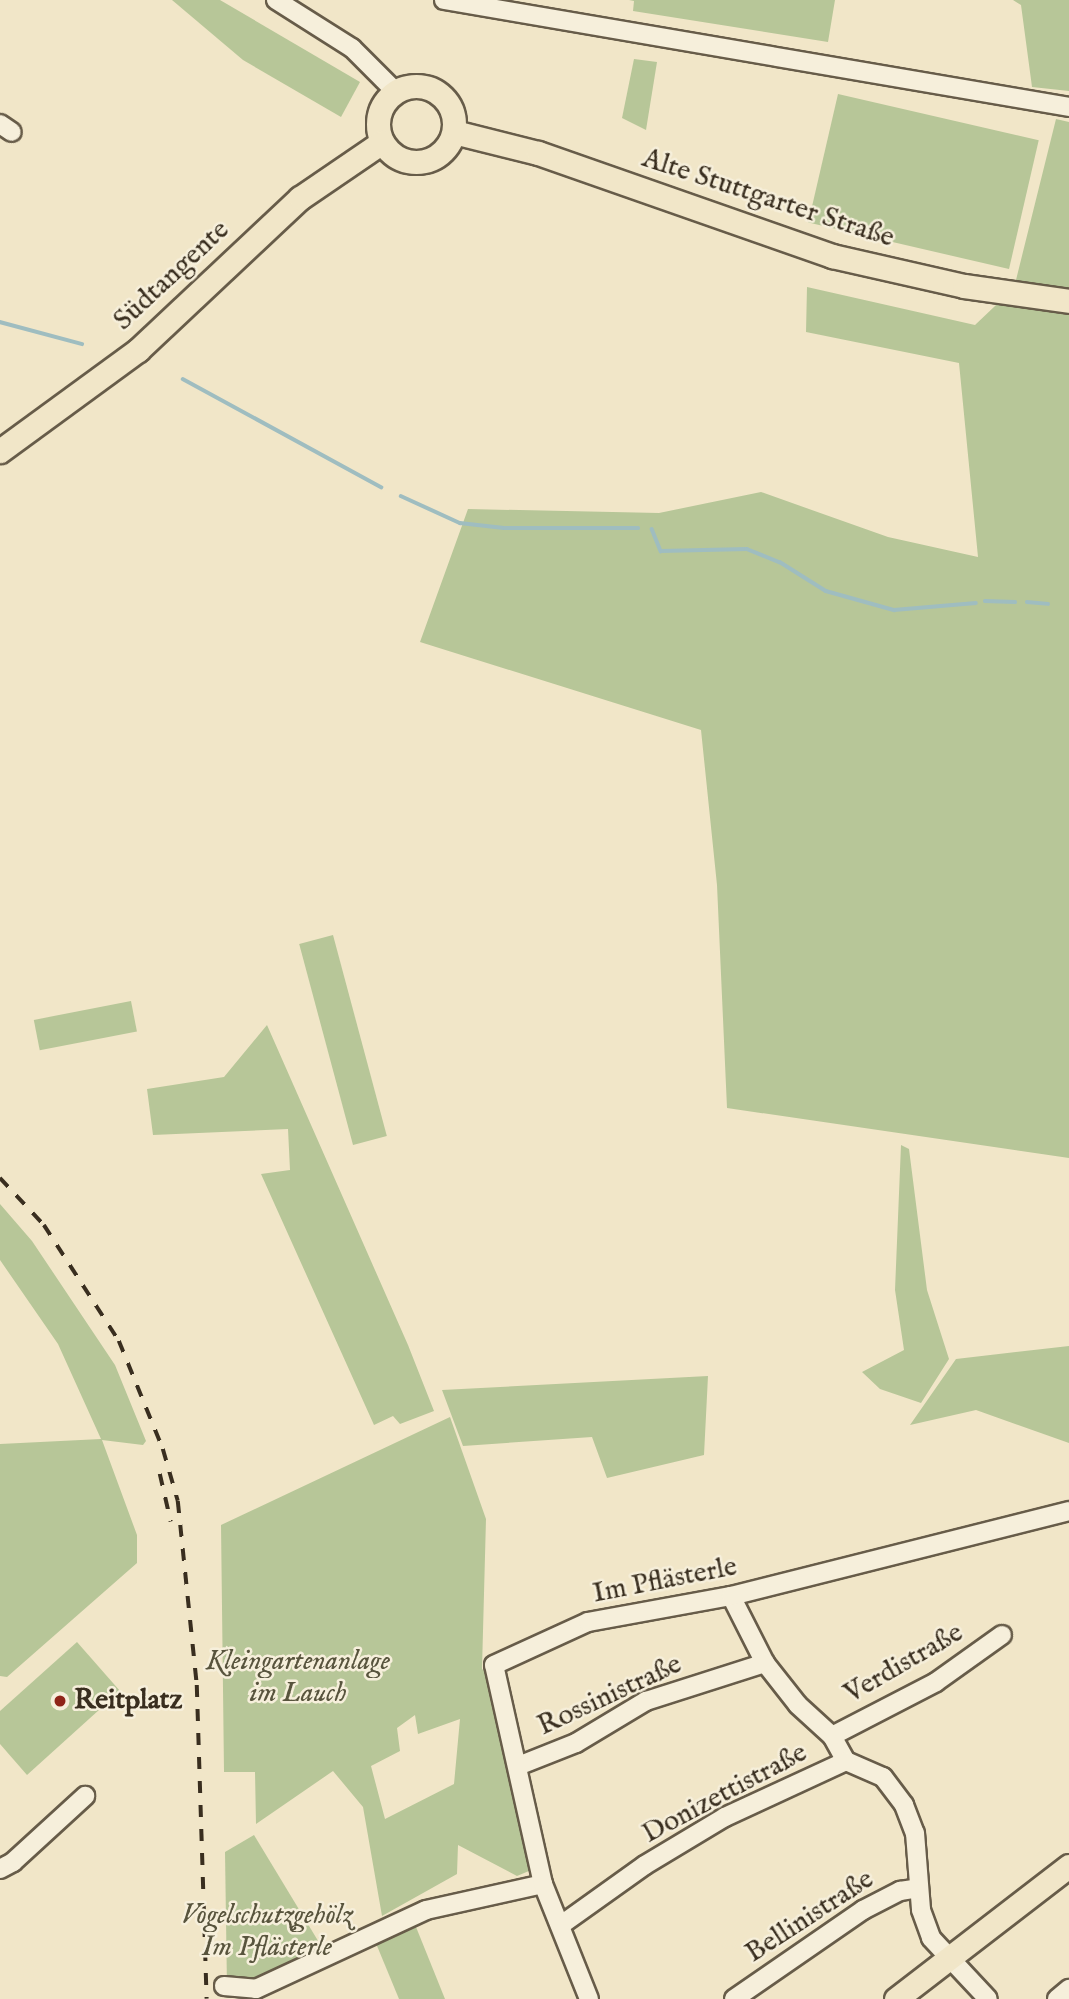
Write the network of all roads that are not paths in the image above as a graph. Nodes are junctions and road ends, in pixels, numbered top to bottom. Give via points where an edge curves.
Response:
1 (276, 0) edge
2 (444, 0) edge
3 (396, 92) junction
4 (1069, 107) edge
5 (454, 132) junction
6 (382, 142) junction
7 (1069, 301) edge
8 (0, 451) edge
9 (1069, 1511) edge
10 (731, 1596) junction
11 (1002, 1635) dead end
12 (765, 1662) junction
13 (832, 1736) junction
14 (846, 1761) junction
15 (518, 1766) junction
16 (85, 1796) dead end
17 (1069, 1866) edge
18 (0, 1869) edge
19 (543, 1884) junction
20 (919, 1888) junction
21 (561, 1925) junction
22 (947, 1958) junction
23 (224, 1986) dead end
24 (1069, 1989) edge
25 (589, 1999) edge
26 (734, 1999) edge
27 (896, 1999) edge
28 (988, 1999) edge
29 (1057, 1999) edge

1 - 3 street via 352,48
2 - 4 street
3 - 5 main road via 408,87 433,89 451,107
3 - 6 main road via 377,120
5 - 6 main road via 442,152 422,163 399,159
5 - 7 main road, Alte Stuttgarter Straße via 538,153 832,256 964,286
6 - 8 main road, Südtangente via 300,198 138,350
9 - 10 street, Im Pflästerle
10 - 12 street, Verdistraße
10 - 15 street, Im Pflästerle via 587,1622 494,1665
11 - 13 street, Verdistraße via 936,1682
12 - 13 street, Verdistraße via 798,1705
12 - 15 street, Rossinistraße via 646,1701 576,1743
13 - 14 street, Verdistraße
14 - 20 street via 883,1777 911,1817
14 - 21 street, Donizettistraße via 724,1817
15 - 19 street, Im Pflästerle
16 - 18 street
17 - 22 main road
19 - 21 street, Im Pflästerle
19 - 23 street via 426,1910 256,1989
20 - 22 street via 931,1938
20 - 26 street, Bellinistraße via 900,1891 863,1910
21 - 25 street, Im Pflästerle
22 - 27 main road
22 - 28 street
24 - 29 street

